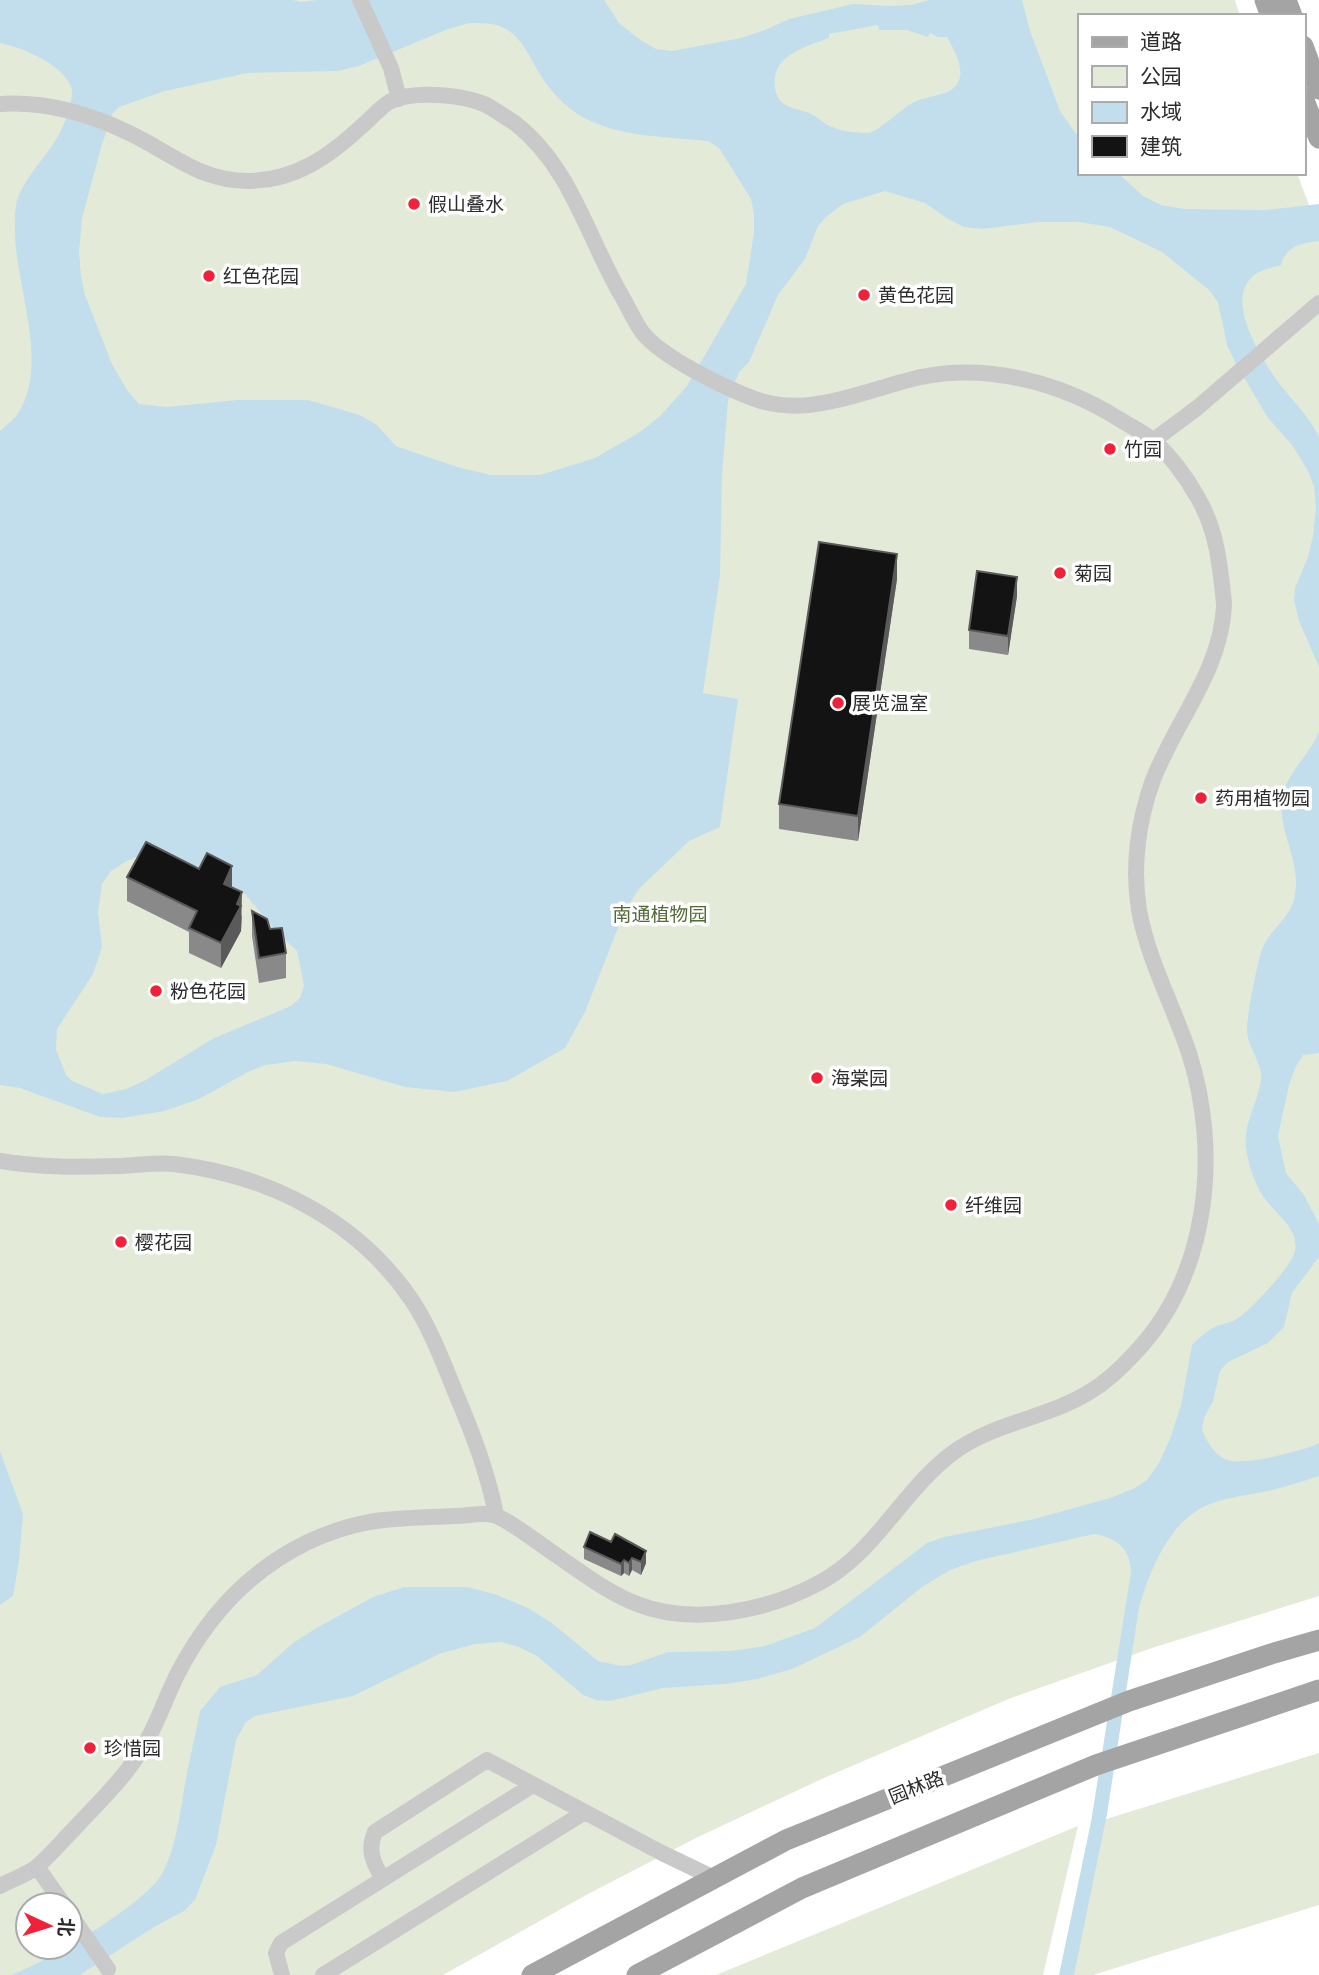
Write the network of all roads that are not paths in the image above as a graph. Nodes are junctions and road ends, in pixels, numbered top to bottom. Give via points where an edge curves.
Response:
1 (360, 0) edge
2 (1305, 51) edge
3 (1319, 89) edge
4 (399, 99) junction
5 (1305, 103) edge
6 (0, 104) edge
7 (1319, 138) edge
8 (1319, 303) edge
9 (1154, 440) junction
10 (0, 1161) edge
11 (496, 1515) junction
12 (1319, 1640) edge
13 (1319, 1690) edge
14 (533, 1785) junction
15 (584, 1812) junction
16 (37, 1867) junction
17 (714, 1878) junction
18 (383, 1879) junction
19 (0, 1886) edge
20 (54, 1891) edge
21 (84, 1934) edge
22 (105, 1966) dead end
23 (282, 1975) edge
24 (323, 1975) edge
25 (532, 1975) edge
26 (637, 1975) edge

1 - 4 street via 391,68
2 - 3 main road
4 - 6 street via 386,102 317,163 254,182 218,178 175,161 116,127 56,107
4 - 9 street via 443,96 485,104 531,137 570,188 614,283 646,338 736,391 770,405 791,406 832,402 937,374 991,373 1074,395
5 - 7 main road
8 - 9 street
9 - 11 street via 1203,505 1217,545 1224,603 1218,642 1204,679 1152,781 1136,851 1139,912 1151,956 1188,1049 1205,1130 1201,1221 1191,1263 1166,1313 1139,1350 1094,1390 960,1447 930,1471 845,1566 796,1594 764,1604 688,1615 645,1608
10 - 11 street via 29,1166 192,1167 248,1180 321,1212 390,1270 413,1301 474,1436
11 - 16 street via 395,1517 351,1523 297,1547 254,1575 221,1606 179,1670 144,1747 108,1794
12 - 17 main road, 园林路 via 1129,1701 786,1840
13 - 26 main road via 1096,1765 802,1888
14 - 15 street
14 - 18 street
14 - 18 street via 487,1760 375,1832 370,1843 372,1858
15 - 17 street
15 - 24 street
16 - 19 street
16 - 20 street
17 - 25 main road, 园林路
18 - 23 street via 281,1943 276,1953
21 - 22 street

